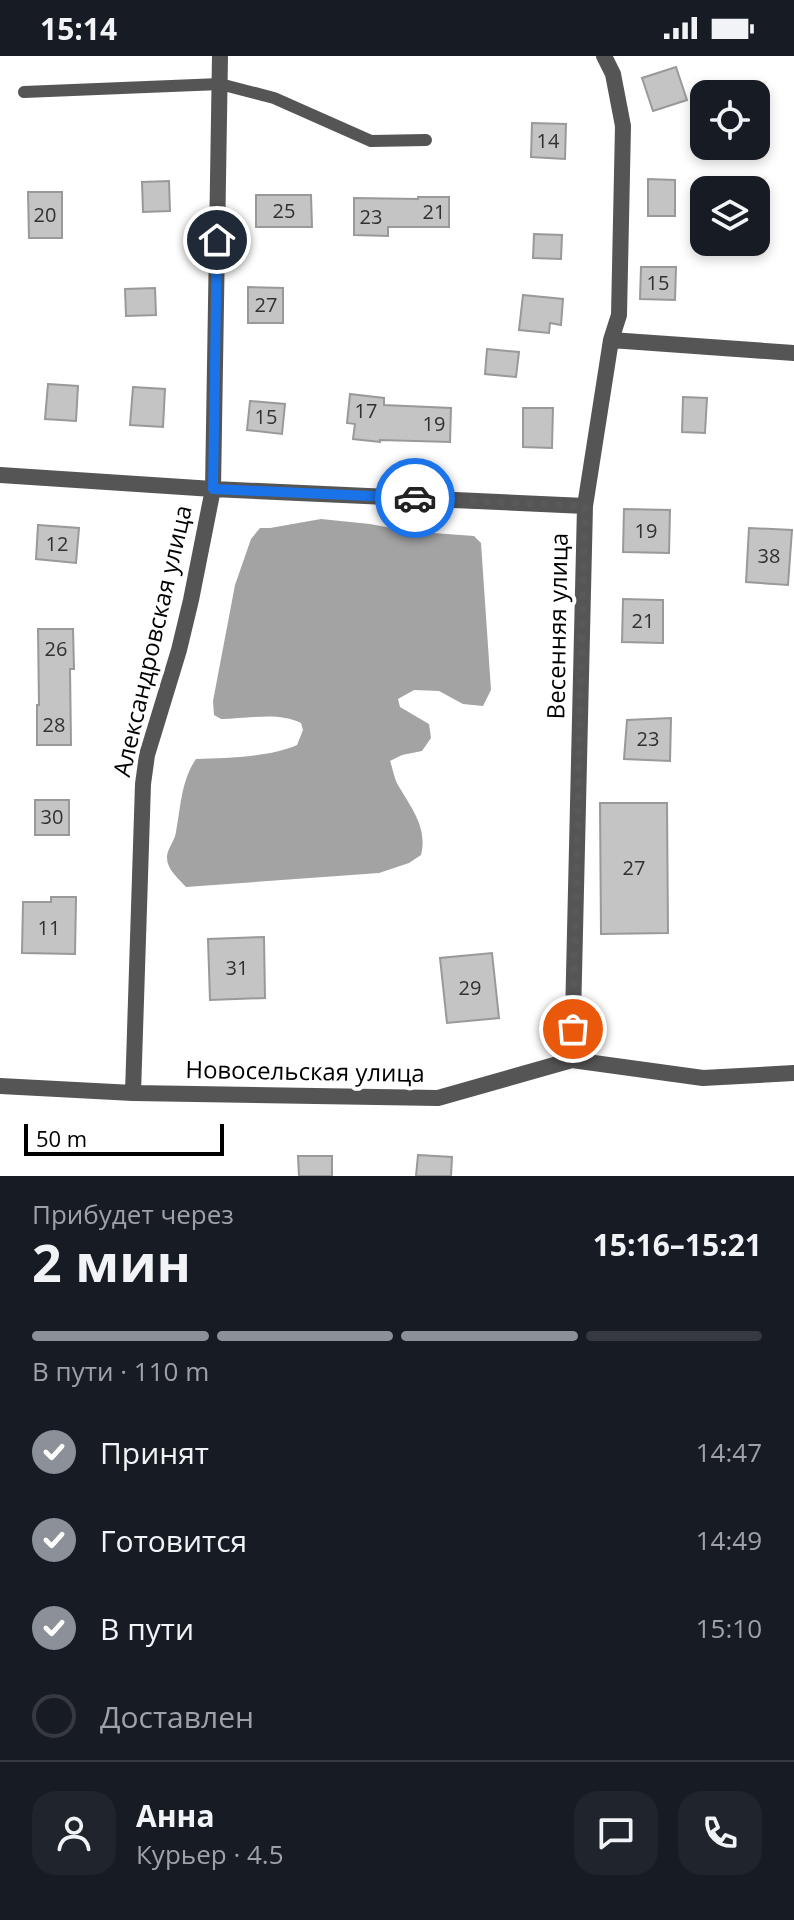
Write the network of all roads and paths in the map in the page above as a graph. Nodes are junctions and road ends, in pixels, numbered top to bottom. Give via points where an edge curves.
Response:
1 (220, 56) edge
2 (604, 56) edge
3 (220, 84) junction
4 (24, 92) dead end
5 (426, 140) dead end
6 (611, 340) junction
7 (794, 353) edge
8 (0, 475) edge
9 (213, 489) junction
10 (585, 506) junction
11 (572, 1060) junction
12 (794, 1073) edge
13 (0, 1086) edge
14 (133, 1093) junction

1 - 3 street, Александровская улица
2 - 6 street, Весенняя улица via 623,126 619,315
3 - 4 lane
3 - 5 lane via 274,98 371,141
3 - 9 street, Александровская улица
6 - 7 street
6 - 10 street, Весенняя улица
8 - 9 street
9 - 10 street
9 - 14 street, Александровская улица via 191,600 143,784
10 - 11 street, Весенняя улица
11 - 12 street, Новосельская улица via 703,1078
11 - 14 street, Новосельская улица via 438,1098
13 - 14 street, Новосельская улица

